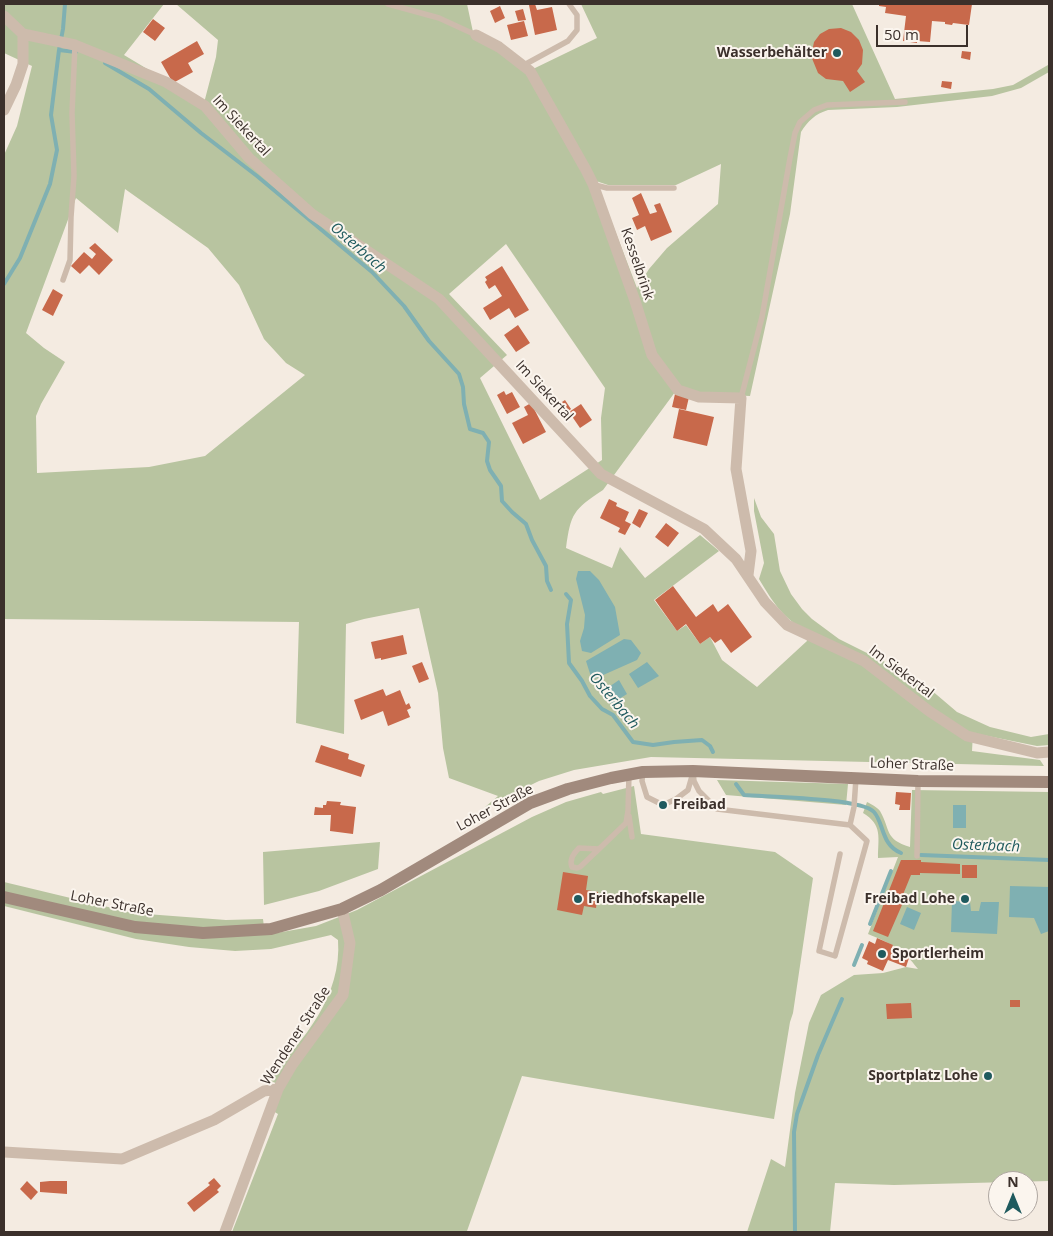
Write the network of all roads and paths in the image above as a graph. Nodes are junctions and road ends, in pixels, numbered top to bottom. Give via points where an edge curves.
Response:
1 (388, 4) edge
2 (569, 4) edge
3 (4, 16) edge
4 (23, 34) junction
5 (476, 35) joint
6 (72, 48) junction
7 (524, 65) junction
8 (905, 102) dead end
9 (4, 110) edge
10 (593, 184) junction
11 (674, 188) dead end
12 (63, 280) dead end
13 (741, 398) junction
14 (748, 575) junction
15 (1049, 752) edge
16 (693, 771) junction
17 (642, 772) junction
18 (629, 774) junction
19 (856, 778) junction
20 (918, 781) junction
21 (1049, 782) edge
22 (628, 811) junction
23 (850, 825) junction
24 (632, 837) dead end
25 (599, 849) junction
26 (840, 854) dead end
27 (917, 856) dead end
28 (4, 897) edge
29 (342, 909) junction
30 (278, 1089) junction
31 (4, 1152) edge
32 (224, 1232) edge

1 - 5 lane, Kesselbrink via 439,18
2 - 7 lane via 577,15 577,30 568,41
3 - 4 street, Im Siekertal
4 - 6 street, Im Siekertal
4 - 9 street via 23,64
5 - 7 street, Kesselbrink
6 - 12 lane via 74,176 70,260
6 - 14 street, Im Siekertal via 166,82 205,106 249,158 312,214 439,299 601,474 704,529
7 - 10 street, Kesselbrink
8 - 13 lane via 827,105 814,110 800,122 790,158 762,317
10 - 11 lane via 607,188
10 - 13 street, Kesselbrink via 652,355 678,390 700,397
13 - 14 street via 736,469 751,551
14 - 15 street, Im Siekertal via 769,606 787,625 864,661 967,736 1037,753
16 - 17 street, Loher Straße
16 - 17 lane via 688,790 663,805 647,797
16 - 19 street, Loher Straße
16 - 23 lane via 699,791 717,809
17 - 18 street, Loher Straße
18 - 22 lane
18 - 29 street, Loher Straße via 568,788 530,803 381,890
19 - 20 street, Loher Straße
19 - 23 lane
20 - 21 street, Loher Straße
20 - 27 lane
22 - 24 lane
22 - 25 lane via 626,823
23 - 26 lane via 867,840 835,956 819,951
25 - 25 lane via 579,848 574,852 572,867 577,868
28 - 29 street, Loher Straße via 135,926 203,933 271,929
29 - 30 street, Wendener Straße via 350,943 343,995
30 - 31 street via 264,1091 214,1120 122,1159
30 - 32 street, Wendener Straße

